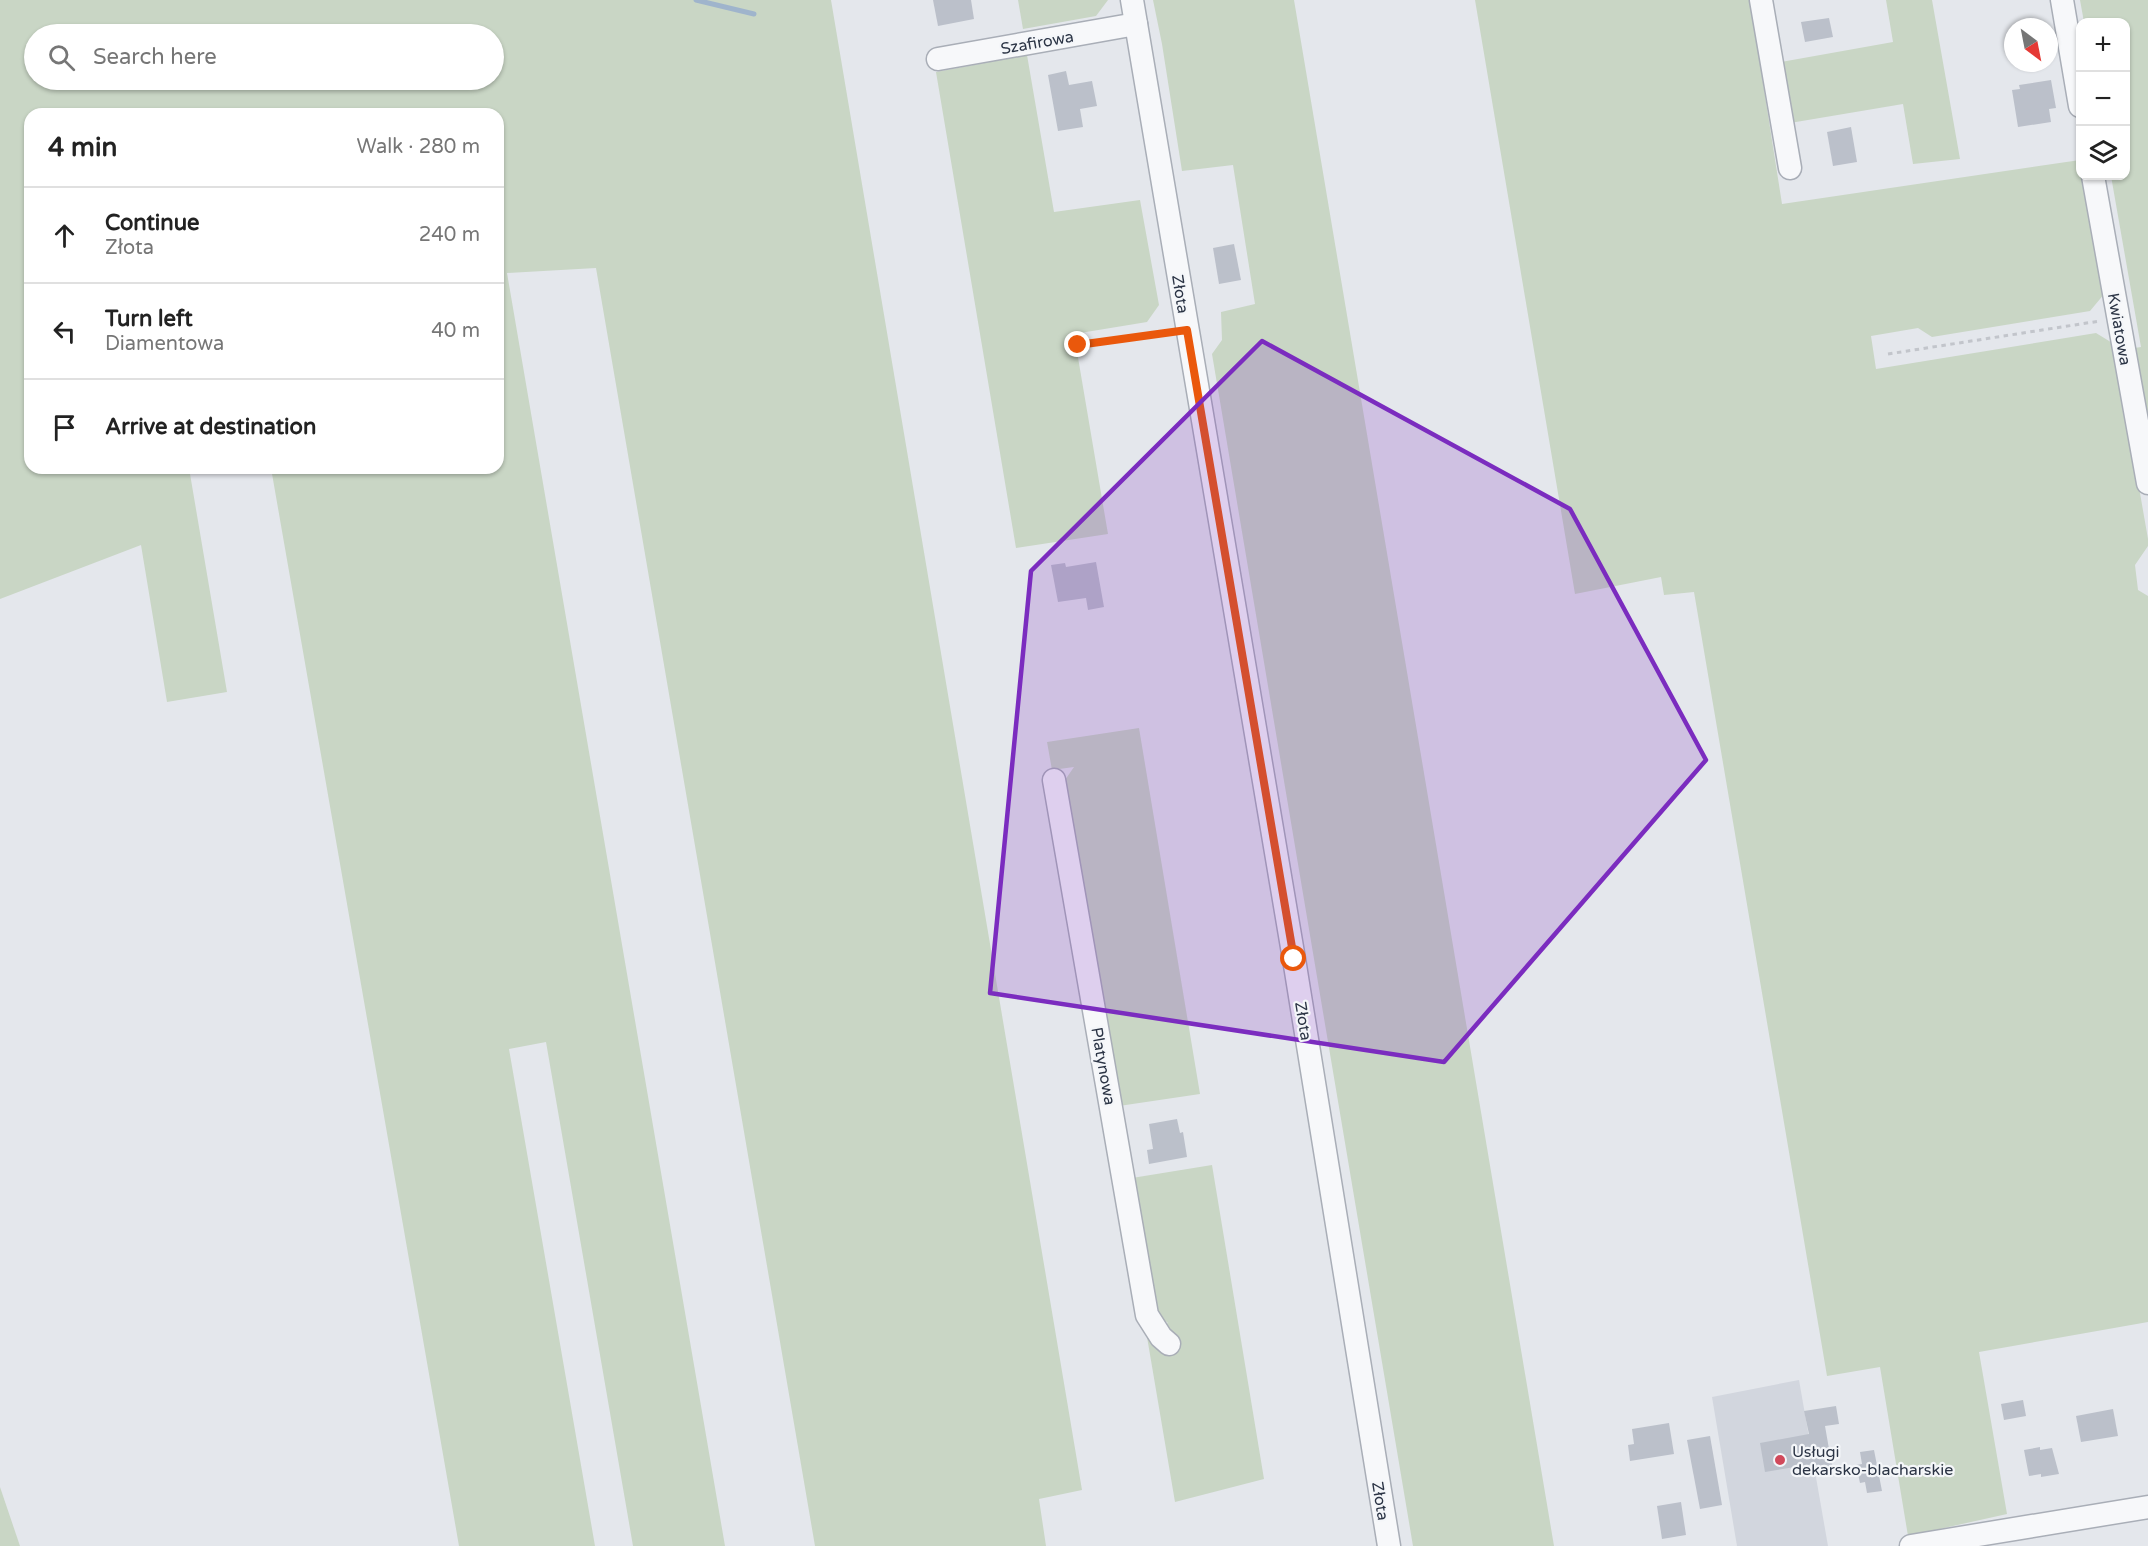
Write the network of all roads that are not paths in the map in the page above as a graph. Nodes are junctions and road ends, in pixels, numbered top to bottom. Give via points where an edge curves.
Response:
1 (1132, 0) edge
2 (1761, 0) edge
3 (2062, 0) edge
4 (1136, 24) junction
5 (938, 59) dead end
6 (2076, 82) edge
7 (1790, 168) dead end
8 (2094, 180) edge
9 (2148, 483) edge
10 (1054, 780) dead end
11 (1169, 1344) dead end
12 (2148, 1507) edge
13 (1389, 1546) edge
14 (1911, 1546) edge

1 - 4 street, Złota
2 - 7 street
3 - 6 street
4 - 5 street, Szafirowa
4 - 13 street, Złota
8 - 9 street, Kwiatowa
10 - 11 street, Platynowa via 1147,1315
12 - 14 street

